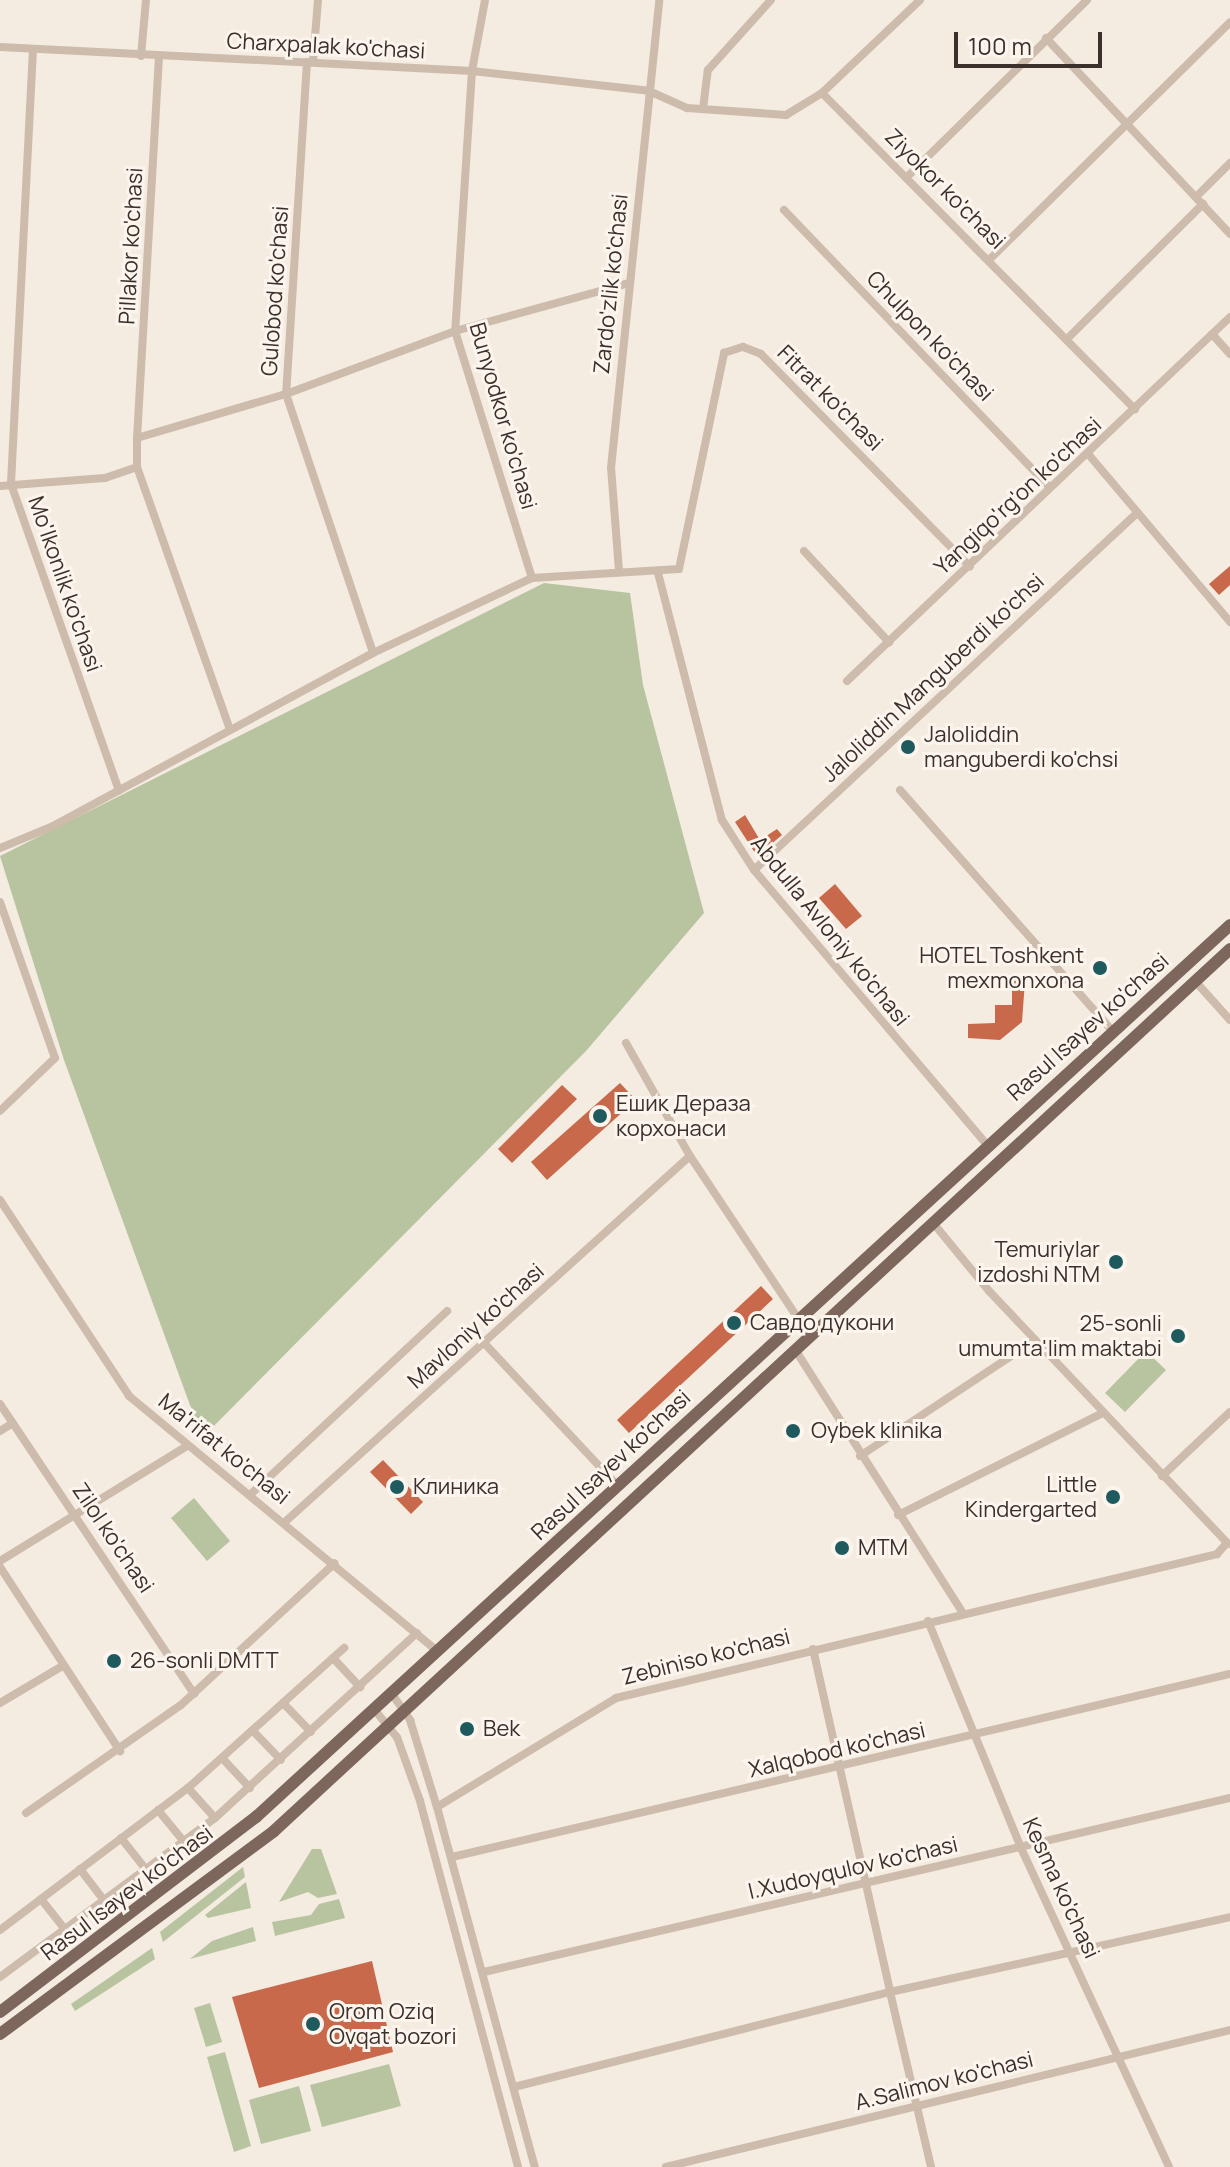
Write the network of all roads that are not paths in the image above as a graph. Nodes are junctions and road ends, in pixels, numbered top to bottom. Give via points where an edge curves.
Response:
1 (146, 0) edge
2 (318, 0) edge
3 (485, 0) edge
4 (659, 0) edge
5 (771, 0) edge
6 (920, 0) edge
7 (1087, 0) edge
8 (1230, 22) edge
9 (1046, 38) junction
10 (0, 47) edge
11 (33, 49) junction
12 (141, 56) junction
13 (159, 56) junction
14 (310, 62) junction
15 (472, 71) junction
16 (649, 91) junction
17 (822, 93) junction
18 (703, 109) junction
19 (1125, 123) junction
20 (1230, 163) edge
21 (908, 176) junction
22 (1199, 200) junction
23 (784, 210) dead end
24 (1230, 234) edge
25 (990, 259) junction
26 (629, 283) junction
27 (1230, 317) edge
28 (455, 331) junction
29 (1212, 334) junction
30 (1067, 339) junction
31 (1230, 354) edge
32 (286, 394) junction
33 (1135, 409) junction
34 (137, 438) junction
35 (1089, 455) junction
36 (137, 467) junction
37 (11, 484) junction
38 (0, 486) edge
39 (1050, 487) junction
40 (1137, 513) junction
41 (804, 551) dead end
42 (970, 567) junction
43 (619, 571) junction
44 (658, 573) junction
45 (532, 578) junction
46 (1230, 622) edge
47 (889, 642) junction
48 (373, 653) junction
49 (847, 681) dead end
50 (230, 730) junction
51 (900, 790) dead end
52 (119, 791) junction
53 (0, 848) edge
54 (754, 870) junction
55 (0, 902) edge
56 (1230, 925) edge
57 (1230, 949) edge
58 (1195, 981) junction
59 (1230, 1020) edge
60 (1113, 1032) junction
61 (626, 1043) dead end
62 (1127, 1048) junction
63 (0, 1111) edge
64 (987, 1145) junction
65 (690, 1156) junction
66 (0, 1200) edge
67 (934, 1224) junction
68 (447, 1311) dead end
69 (799, 1320) junction
70 (1035, 1340) junction
71 (485, 1344) junction
72 (796, 1351) junction
73 (0, 1404) edge
74 (1230, 1412) edge
75 (1103, 1413) junction
76 (13, 1423) junction
77 (0, 1431) edge
78 (187, 1446) junction
79 (860, 1456) junction
80 (1162, 1476) junction
81 (618, 1486) junction
82 (252, 1493) junction
83 (76, 1514) junction
84 (898, 1515) junction
85 (286, 1521) junction
86 (1229, 1544) edge
87 (335, 1563) junction
88 (0, 1564) edge
89 (962, 1612) junction
90 (928, 1621) junction
91 (417, 1633) junction
92 (344, 1648) dead end
93 (813, 1649) junction
94 (438, 1652) junction
95 (333, 1658) junction
96 (64, 1665) junction
97 (1230, 1674) edge
98 (360, 1687) junction
99 (194, 1694) junction
100 (392, 1694) junction
101 (0, 1703) edge
102 (283, 1703) junction
103 (374, 1709) junction
104 (405, 1709) junction
105 (390, 1724) junction
106 (253, 1731) junction
107 (311, 1732) junction
108 (974, 1736) junction
109 (120, 1751) junction
110 (222, 1758) junction
111 (281, 1760) junction
112 (840, 1769) junction
113 (188, 1788) junction
114 (250, 1788) junction
115 (1230, 1798) edge
116 (438, 1809) junction
117 (158, 1810) junction
118 (26, 1813) dead end
119 (424, 1815) junction
120 (215, 1818) junction
121 (121, 1838) junction
122 (185, 1843) junction
123 (1021, 1848) junction
124 (452, 1857) junction
125 (80, 1869) junction
126 (148, 1872) junction
127 (867, 1883) junction
128 (41, 1899) junction
129 (106, 1903) junction
130 (1230, 1917) edge
131 (0, 1930) edge
132 (67, 1932) junction
133 (1072, 1954) junction
134 (484, 1972) junction
135 (0, 1977) edge
136 (890, 1992) junction
137 (0, 2012) edge
138 (1230, 2030) edge
139 (0, 2034) edge
140 (1121, 2055) junction
141 (514, 2087) junction
142 (916, 2106) junction
143 (1169, 2166) edge
144 (518, 2167) edge
145 (535, 2167) edge
146 (666, 2167) edge
147 (931, 2167) edge
148 (1155, 2167) edge

1 - 12 street
2 - 14 street, Gulobod ko'chasi
3 - 15 street, Bunyodkor ko'chasi
4 - 16 street, Zardo'zlik ko'chasi
5 - 18 street via 730,39 708,70
6 - 17 street
7 - 9 street
8 - 19 street
9 - 19 street
9 - 21 street
10 - 11 street, Charxpalak ko'chasi
11 - 12 street, Charxpalak ko'chasi
11 - 37 street, Mo'lkonlik ko'chasi
12 - 13 street, Charxpalak ko'chasi
13 - 14 street, Charxpalak ko'chasi
13 - 34 street, Pillakor ko'chasi
14 - 15 street, Charxpalak ko'chasi
14 - 32 street, Gulobod ko'chasi
15 - 16 street, Charxpalak ko'chasi
15 - 28 street, Bunyodkor ko'chasi
16 - 18 street, Charxpalak ko'chasi
16 - 26 street, Zardo'zlik ko'chasi
17 - 18 street, Charxpalak ko'chasi via 786,115
17 - 21 street, Ziyokor ko'chasi
19 - 22 street
19 - 25 street
20 - 22 street
21 - 25 street, Ziyokor ko'chasi
22 - 24 street
22 - 30 street
23 - 39 street, Chulpon ko'chasi
25 - 30 street, Ziyokor ko'chasi
26 - 28 street
26 - 43 street, Zardo'zlik ko'chasi via 611,468
27 - 29 street, Yangiqo'rg'on ko'chasi
28 - 32 street
28 - 45 street, Bunyodkor ko'chasi
29 - 31 street
29 - 33 street, Yangiqo'rg'on ko'chasi
30 - 33 street, Ziyokor ko'chasi
32 - 34 street
32 - 48 street, Gulobod ko'chasi
33 - 35 street, Yangiqo'rg'on ko'chasi
34 - 36 street, Pillakor ko'chasi
35 - 39 street, Yangiqo'rg'on ko'chasi
35 - 40 street
36 - 37 street via 105,478
36 - 50 street
37 - 38 street
37 - 52 street, Mo'lkonlik ko'chasi
39 - 42 street, Yangiqo'rg'on ko'chasi
40 - 46 street
40 - 54 street, Jaloliddin Manguberdi ko'chsi
41 - 47 street
42 - 44 street, Fitrat ko'chasi via 761,354 743,347 724,353 679,569
42 - 47 street, Yangiqo'rg'on ko'chasi
43 - 44 street
43 - 45 street
44 - 54 street, Abdulla Avloniy ko'chasi via 722,820
45 - 48 street
47 - 49 street, Yangiqo'rg'on ko'chasi
48 - 50 street
50 - 52 street
51 - 60 street
52 - 53 street
54 - 64 street, Abdulla Avloniy ko'chasi
55 - 63 street via 55,1058
56 - 60 main road, Rasul Isayev ko'chasi
57 - 58 main road, Rasul Isayev ko'chasi
58 - 59 street
58 - 62 main road, Rasul Isayev ko'chasi
60 - 62 main road
60 - 64 main road, Rasul Isayev ko'chasi
61 - 65 street
62 - 67 main road, Rasul Isayev ko'chasi
64 - 69 main road, Rasul Isayev ko'chasi
65 - 69 street
65 - 71 street, Mavloniy ko'chasi
66 - 78 street, Ma'rifat ko'chasi via 129,1396
67 - 70 street
67 - 72 main road, Rasul Isayev ko'chasi
68 - 82 street
69 - 81 main road, Rasul Isayev ko'chasi
70 - 75 street
70 - 79 street
71 - 81 street
71 - 85 street, Mavloniy ko'chasi
72 - 79 street
72 - 104 main road, Rasul Isayev ko'chasi
73 - 76 street, Zilol ko'chasi
74 - 80 street
75 - 80 street
75 - 84 street
76 - 77 street
76 - 83 street, Zilol ko'chasi
78 - 82 street, Ma'rifat ko'chasi
78 - 83 street
79 - 84 street
80 - 86 street
81 - 94 main road, Rasul Isayev ko'chasi
82 - 85 street, Ma'rifat ko'chasi
83 - 88 street
83 - 99 street, Zilol ko'chasi
84 - 89 street
85 - 87 street, Ma'rifat ko'chasi
86 - 89 street, Zebiniso ko'chasi via 1217,1554
87 - 91 street, Ma'rifat ko'chasi
87 - 99 street
88 - 96 street
89 - 90 street, Zebiniso ko'chasi
90 - 93 street, Zebiniso ko'chasi
90 - 108 street, Kesma ko'chasi
91 - 94 street, Ma'rifat ko'chasi
91 - 98 street
92 - 95 street
93 - 112 street
93 - 116 street, Zebiniso ko'chasi via 616,1698
94 - 100 main road, Rasul Isayev ko'chasi
95 - 98 street
95 - 102 street
96 - 101 street
96 - 109 street
97 - 108 street, Xalqobod ko'chasi
98 - 107 street
99 - 109 street
100 - 103 main road, Rasul Isayev ko'chasi
100 - 104 street
102 - 106 street
102 - 107 street
103 - 105 street
103 - 137 main road, Rasul Isayev ko'chasi via 224,1844
104 - 105 main road, Rasul Isayev ko'chasi
104 - 116 street
105 - 119 street
105 - 139 main road, Rasul Isayev ko'chasi via 247,1853
106 - 110 street
106 - 111 street
107 - 111 street
108 - 112 street, Xalqobod ko'chasi
108 - 123 street, Kesma ko'chasi
109 - 118 street
110 - 113 street
110 - 114 street
111 - 114 street
112 - 124 street, Xalqobod ko'chasi
112 - 127 street
113 - 117 street
113 - 120 street
114 - 120 street
115 - 123 street, I.Xudoyqulov ko'chasi
116 - 119 street, Zebiniso ko'chasi
116 - 124 street
117 - 121 street
117 - 122 street
119 - 144 street
120 - 122 street
121 - 125 street
121 - 126 street
122 - 126 street
123 - 127 street, I.Xudoyqulov ko'chasi
123 - 133 street, Kesma ko'chasi
124 - 134 street
125 - 128 street
125 - 129 street
126 - 129 street
127 - 134 street, I.Xudoyqulov ko'chasi
127 - 136 street
128 - 131 street
128 - 132 street
129 - 132 street
130 - 133 street
132 - 135 street
133 - 136 street
133 - 140 street, Kesma ko'chasi
134 - 141 street
136 - 141 street
136 - 142 street
138 - 140 street, A.Salimov ko'chasi
140 - 142 street, A.Salimov ko'chasi
140 - 143 street, Kesma ko'chasi
141 - 145 street
142 - 146 street, A.Salimov ko'chasi
142 - 147 street
143 - 148 street

